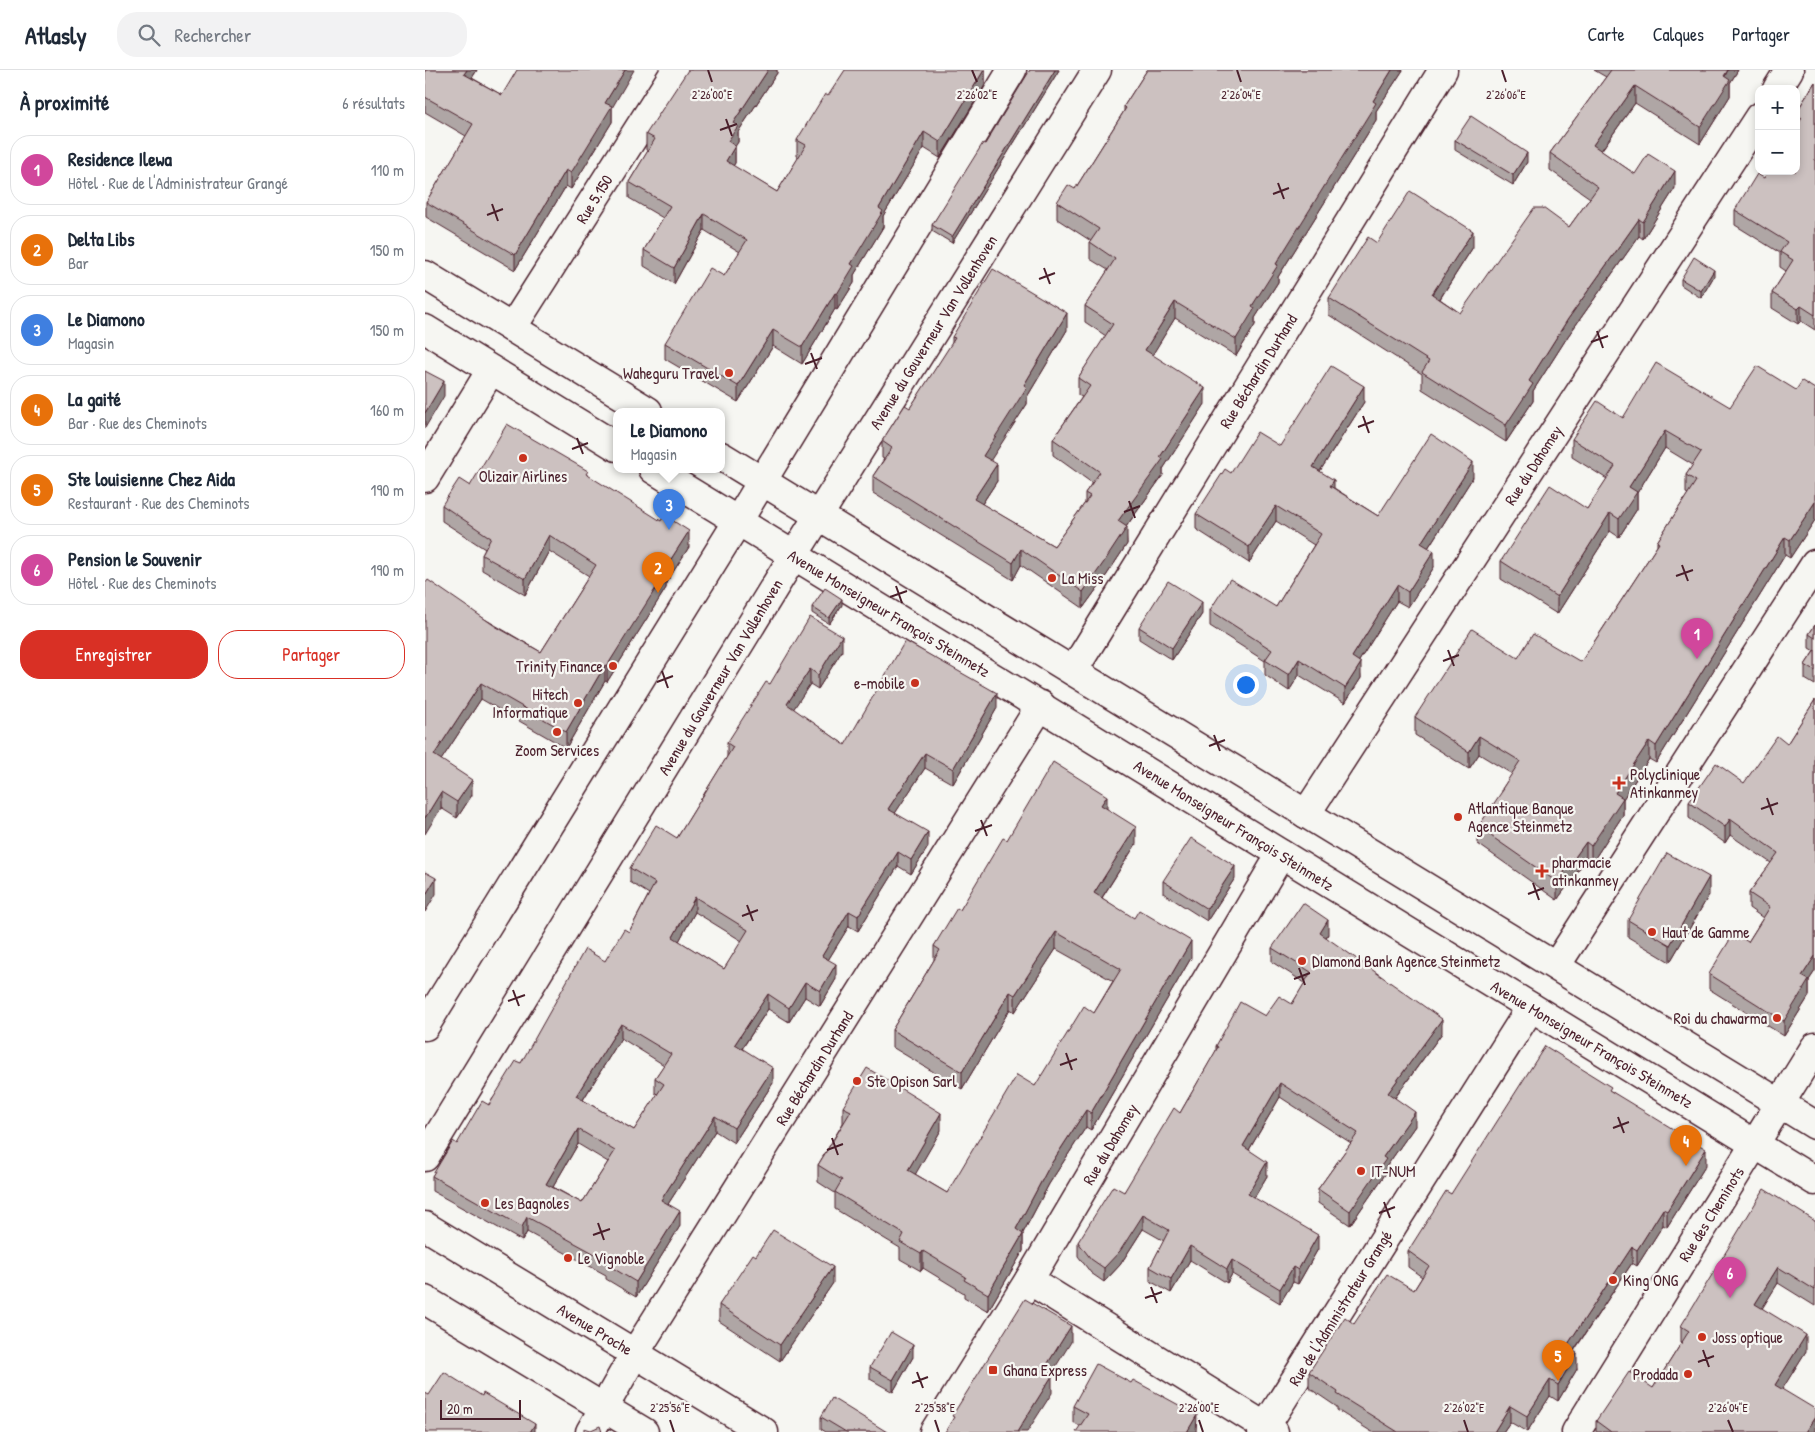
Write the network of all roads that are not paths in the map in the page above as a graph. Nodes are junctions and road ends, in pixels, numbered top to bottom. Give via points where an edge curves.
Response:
1 (676, 70) edge
2 (1012, 70) edge
3 (1097, 70) edge
4 (1443, 70) edge
5 (1789, 70) edge
6 (1780, 85) edge
7 (1755, 123) edge
8 (425, 275) edge
9 (513, 328) junction
10 (425, 329) edge
11 (491, 370) junction
12 (643, 408) edge
13 (613, 445) edge
14 (725, 458) edge
15 (660, 473) edge
16 (425, 478) edge
17 (761, 480) junction
18 (819, 516) junction
19 (738, 521) junction
20 (794, 555) junction
21 (1815, 564) edge
22 (1073, 671) junction
23 (1041, 705) junction
24 (1307, 814) junction
25 (1281, 854) junction
26 (1556, 966) junction
27 (1531, 1007) junction
28 (425, 1026) edge
29 (1815, 1047) edge
30 (1779, 1103) junction
31 (1815, 1125) edge
32 (1754, 1144) junction
33 (425, 1157) edge
34 (1815, 1181) edge
35 (425, 1226) edge
36 (1029, 1280) junction
37 (425, 1300) edge
38 (635, 1353) junction
39 (605, 1408) junction
40 (1267, 1430) edge
41 (591, 1432) edge
42 (644, 1432) edge
43 (764, 1432) edge
44 (935, 1432) edge
45 (1576, 1432) edge

1 - 9 street, Rue 5.150
2 - 17 street
3 - 18 street, Avenue du Gouverneur Van Vollenhoven
4 - 22 street, Rue Béchardin Durhand
5 - 6 street
7 - 24 street, Rue du Dahomey
8 - 9 street
9 - 12 street
10 - 11 street
11 - 13 street
11 - 16 street
14 - 17 street
15 - 19 street, Avenue Monseigneur François Steinmetz
17 - 18 street
17 - 19 street
18 - 20 street, Avenue du Gouverneur Van Vollenhoven
18 - 22 street
19 - 20 street, Avenue Monseigneur François Steinmetz
19 - 28 street
20 - 23 street, Avenue Monseigneur François Steinmetz
20 - 33 street, Avenue du Gouverneur Van Vollenhoven
21 - 26 street
22 - 24 street
23 - 25 street, Avenue Monseigneur François Steinmetz
23 - 38 street, Rue Béchardin Durhand
24 - 26 street
25 - 27 street, Avenue Monseigneur François Steinmetz
25 - 36 street, Rue du Dahomey
26 - 30 street
27 - 32 street, Avenue Monseigneur François Steinmetz
27 - 40 street, Rue de l'Administrateur Grangé
29 - 30 street, Rue des Cheminots
30 - 31 street
30 - 32 street, Rue des Cheminots
32 - 34 street, Avenue Monseigneur François Steinmetz
32 - 45 street, Rue des Cheminots
35 - 38 street, Avenue Proche
36 - 40 street
36 - 44 street, Rue du Dahomey
37 - 39 street
38 - 39 street, Rue Béchardin Durhand
38 - 43 street, Avenue Proche
39 - 41 street, Rue Béchardin Durhand
39 - 42 street

